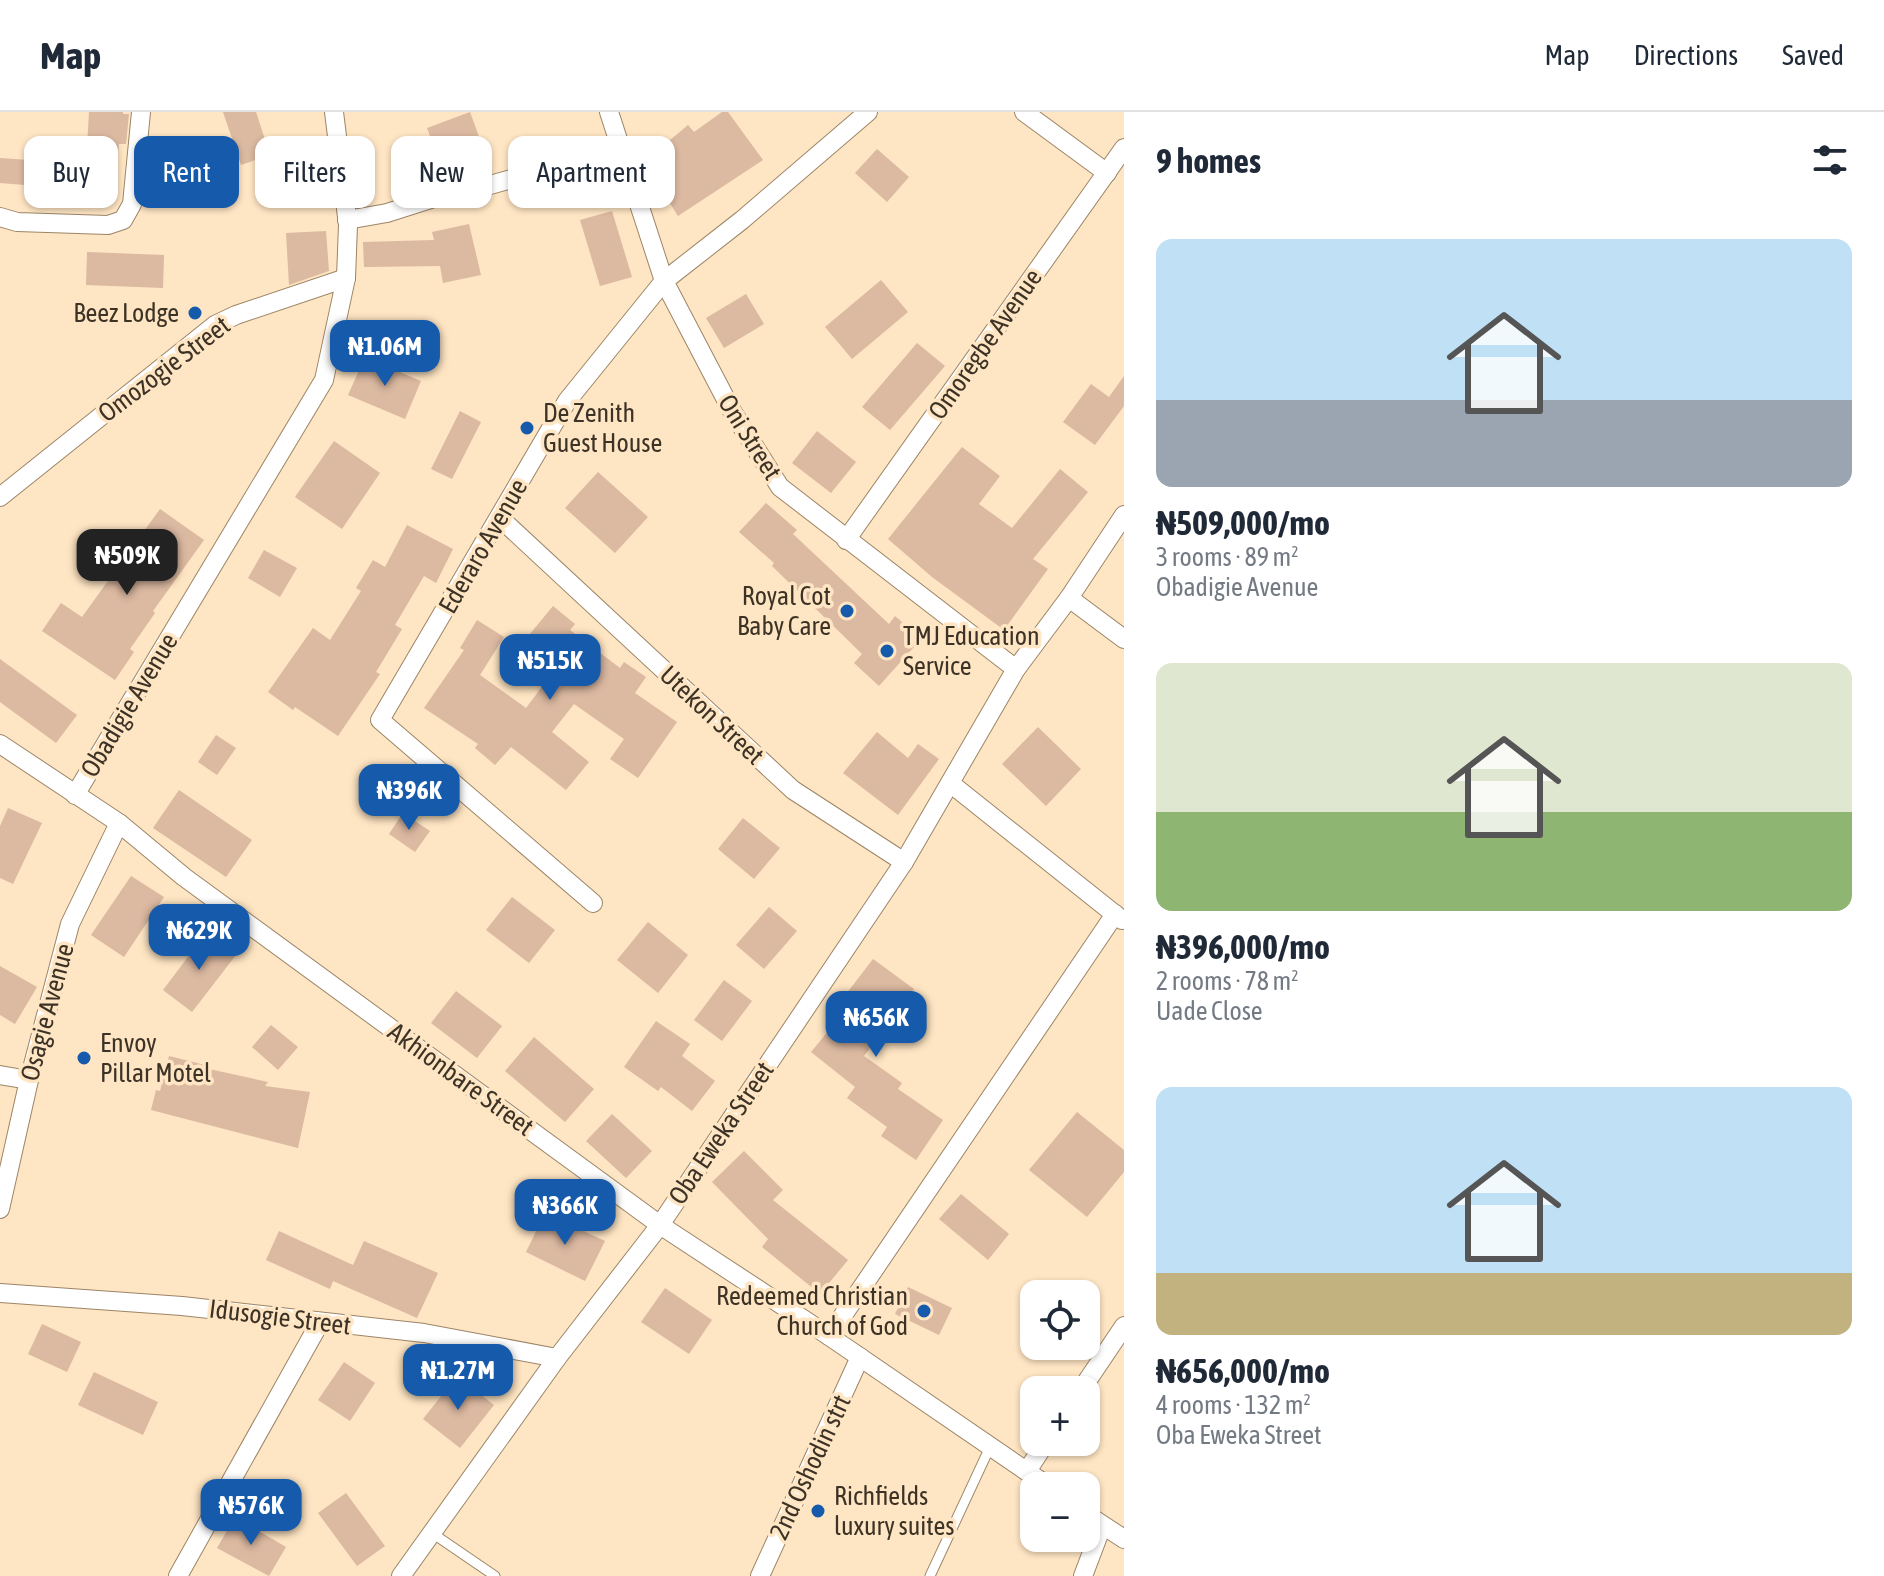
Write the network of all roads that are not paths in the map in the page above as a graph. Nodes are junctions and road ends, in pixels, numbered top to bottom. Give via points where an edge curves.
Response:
1 (141, 112) edge
2 (334, 112) edge
3 (609, 112) edge
4 (868, 112) edge
5 (1024, 112) edge
6 (616, 136) edge
7 (1124, 148) edge
8 (1107, 173) junction
9 (508, 180) edge
10 (640, 208) edge
11 (0, 217) edge
12 (347, 220) junction
13 (346, 278) junction
14 (664, 281) junction
15 (0, 497) edge
16 (1124, 515) edge
17 (500, 518) junction
18 (846, 540) junction
19 (1069, 598) junction
20 (1124, 639) edge
21 (1016, 669) junction
22 (0, 744) edge
23 (950, 783) junction
24 (75, 795) junction
25 (119, 823) junction
26 (904, 862) junction
27 (593, 903) dead end
28 (1119, 918) edge
29 (0, 1075) edge
30 (29, 1080) junction
31 (0, 1209) edge
32 (660, 1225) junction
33 (0, 1293) edge
34 (304, 1322) junction
35 (1124, 1326) edge
36 (829, 1336) junction
37 (860, 1357) junction
38 (557, 1358) junction
39 (1090, 1376) edge
40 (990, 1447) junction
41 (1037, 1456) edge
42 (1027, 1471) joint
43 (1102, 1526) joint
44 (432, 1533) junction
45 (1124, 1539) edge
46 (480, 1566) junction
47 (178, 1576) edge
48 (401, 1576) edge
49 (475, 1576) edge
50 (495, 1576) edge
51 (760, 1576) edge
52 (930, 1576) edge
53 (1083, 1576) edge

1 - 11 street via 132,204 123,220 108,225
2 - 12 street, Obadigie Avenue
3 - 6 street, Oni Street
4 - 14 street, Ederaro Avenue
5 - 8 street
7 - 8 street, Omoregbe Avenue
8 - 18 street, Omoregbe Avenue
9 - 12 street
10 - 14 street, Oni Street
12 - 13 street, Obadigie Avenue
13 - 15 street, Omozogie Street via 215,325
13 - 24 street, Obadigie Avenue via 324,380
14 - 17 street, Ederaro Avenue via 567,401
14 - 18 street, Oni Street via 732,411 780,487
16 - 19 street, Oba Eweka Street
17 - 26 street, Utekon Street via 793,790
17 - 27 street, Ederaro Avenue via 380,720
18 - 21 street, Oni Street
19 - 20 street
19 - 21 street, Oba Eweka Street
21 - 23 street, Oba Eweka Street
22 - 24 street, Akhionbare Street
23 - 26 street, Oba Eweka Street
23 - 28 street
24 - 25 street, Akhionbare Street
25 - 30 street, Osagie Avenue via 70,924
25 - 32 street, Akhionbare Street via 184,877
26 - 32 street, Oba Eweka Street
28 - 36 street
29 - 30 street
30 - 31 street, Osagie Avenue
32 - 36 street, Akhionbare Street
32 - 38 street, Oba Eweka Street
33 - 34 street, Idusogie Street via 182,1306
34 - 38 street, Idusogie Street via 424,1333
34 - 47 street via 319,1324
35 - 39 street
36 - 37 street, Akhionbare Street
37 - 40 street, Akhionbare Street
37 - 51 street, 2nd Oshodin strt
38 - 44 street, Oba Eweka Street
40 - 42 street, Akhionbare Street
40 - 52 lane
41 - 42 street
43 - 45 street
43 - 53 street
44 - 46 lane
44 - 48 street, Oba Eweka Street
46 - 49 lane
46 - 50 lane

